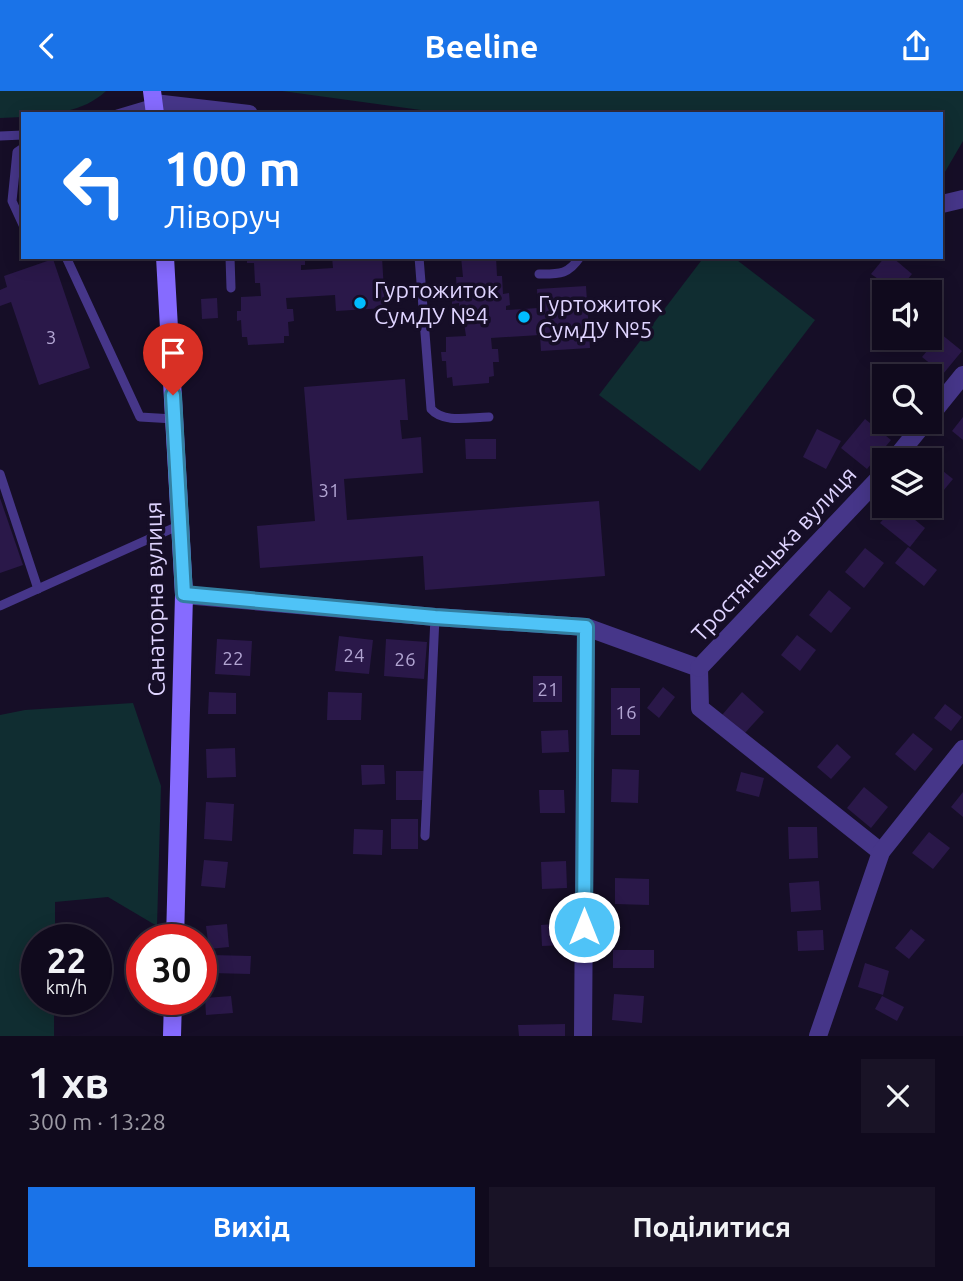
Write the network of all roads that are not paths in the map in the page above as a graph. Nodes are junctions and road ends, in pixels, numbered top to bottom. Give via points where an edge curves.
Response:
1 (154, 103) edge
2 (124, 112) edge
3 (227, 112) edge
4 (21, 135) edge
5 (0, 136) edge
6 (21, 149) edge
7 (963, 199) edge
8 (943, 204) edge
9 (21, 221) edge
10 (67, 259) edge
11 (165, 259) edge
12 (230, 259) edge
13 (419, 259) edge
14 (579, 259) edge
15 (539, 274) dead end
16 (231, 288) dead end
17 (963, 375) edge
18 (942, 401) edge
19 (489, 417) dead end
20 (174, 419) junction
21 (915, 434) edge
22 (904, 448) edge
23 (0, 474) edge
24 (872, 486) edge
25 (181, 524) junction
26 (38, 589) junction
27 (184, 594) junction
28 (0, 606) edge
29 (435, 617) junction
30 (586, 627) junction
31 (699, 668) junction
32 (963, 749) edge
33 (425, 836) dead end
34 (880, 852) junction
35 (175, 924) edge
36 (173, 1015) edge
37 (172, 1036) edge
38 (583, 1036) edge
39 (818, 1036) edge

1 - 2 lane
1 - 3 street
4 - 5 lane
6 - 9 lane via 12,201
7 - 8 street
10 - 20 lane via 140,417
11 - 20 main road, Санаторна вулиця
12 - 16 lane
13 - 19 lane via 431,409 444,418
14 - 15 lane via 561,274
17 - 18 street
20 - 25 main road, Санаторна вулиця
21 - 22 street
23 - 26 lane
24 - 31 street, Тростянецька вулиця
25 - 26 lane
25 - 27 main road, Санаторна вулиця
26 - 28 lane
27 - 29 street
27 - 35 main road, Санаторна вулиця
29 - 30 street
29 - 33 lane
30 - 31 street
30 - 38 street
31 - 34 street via 700,708
32 - 34 street
34 - 39 street
36 - 37 main road

